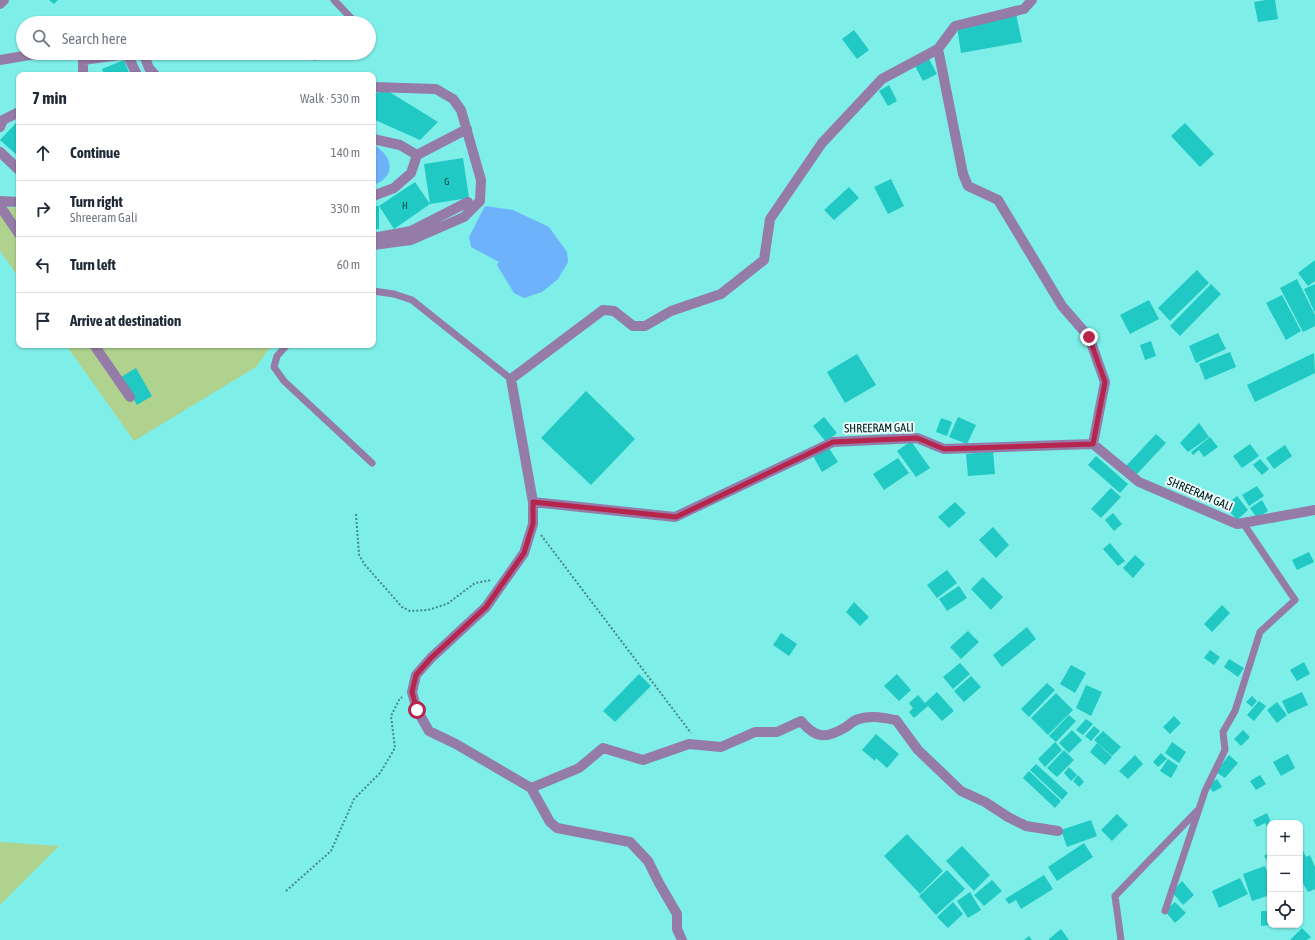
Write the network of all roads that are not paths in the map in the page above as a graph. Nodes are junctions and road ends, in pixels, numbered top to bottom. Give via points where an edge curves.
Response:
1 (4, 0) edge
2 (334, 0) edge
3 (1032, 0) edge
4 (0, 4) edge
5 (350, 16) edge
6 (938, 48) junction
7 (16, 57) edge
8 (0, 60) edge
9 (83, 60) edge
10 (130, 60) edge
11 (146, 60) edge
12 (83, 72) edge
13 (136, 72) edge
14 (152, 72) edge
15 (376, 88) edge
16 (16, 114) edge
17 (0, 127) edge
18 (467, 129) junction
19 (376, 140) edge
20 (0, 152) edge
21 (417, 155) junction
22 (16, 167) edge
23 (376, 195) edge
24 (0, 201) edge
25 (16, 202) edge
26 (468, 202) dead end
27 (0, 206) edge
28 (16, 230) edge
29 (376, 237) edge
30 (376, 245) edge
31 (376, 292) edge
32 (96, 348) edge
33 (284, 348) edge
34 (511, 378) junction
35 (130, 398) dead end
36 (1093, 444) junction
37 (372, 463) dead end
38 (533, 502) junction
39 (1315, 510) edge
40 (1243, 523) junction
41 (531, 788) junction
42 (1199, 810) junction
43 (1058, 831) dead end
44 (1165, 911) dead end
45 (682, 940) edge
46 (1121, 940) edge

1 - 4 street
2 - 5 lane
3 - 6 street via 1024,9 955,26
6 - 34 street via 882,79 822,143 770,218 764,260 721,294 671,311 645,326 633,326 614,311 603,310
6 - 36 street via 963,174 968,186 998,200 1062,306 1089,337 1105,382
7 - 8 street
9 - 12 street
10 - 13 street
11 - 14 street
15 - 18 street via 436,89 453,99 461,110
16 - 17 street via 3,120
18 - 21 street
18 - 30 street via 481,180 480,201 475,208 464,217 411,240
19 - 21 street via 400,146
20 - 22 street
21 - 23 street via 411,173 394,188
24 - 25 street
26 - 29 street via 410,231
27 - 28 street
31 - 34 lane via 412,300
32 - 35 street
33 - 37 lane via 274,367 277,372
34 - 38 street
36 - 38 street, SHREERAM GALI via 944,449 917,438 833,442 676,517
36 - 40 street, SHREERAM GALI via 1140,482 1237,524
38 - 41 street via 533,524 524,553 486,607 416,675 412,692 417,710 429,731
39 - 40 street, SHREERAM GALI
40 - 42 lane via 1295,600 1260,632 1235,711 1223,732 1225,750 1205,791
41 - 43 street via 579,768 603,748 643,760 689,744 721,747 755,732 777,732 801,721 810,732 825,736 859,719 876,717 896,720 918,750 961,791 1026,826
41 - 45 street via 550,822 557,828 630,842 648,861 677,914 677,928
42 - 44 lane
42 - 46 lane via 1115,896

